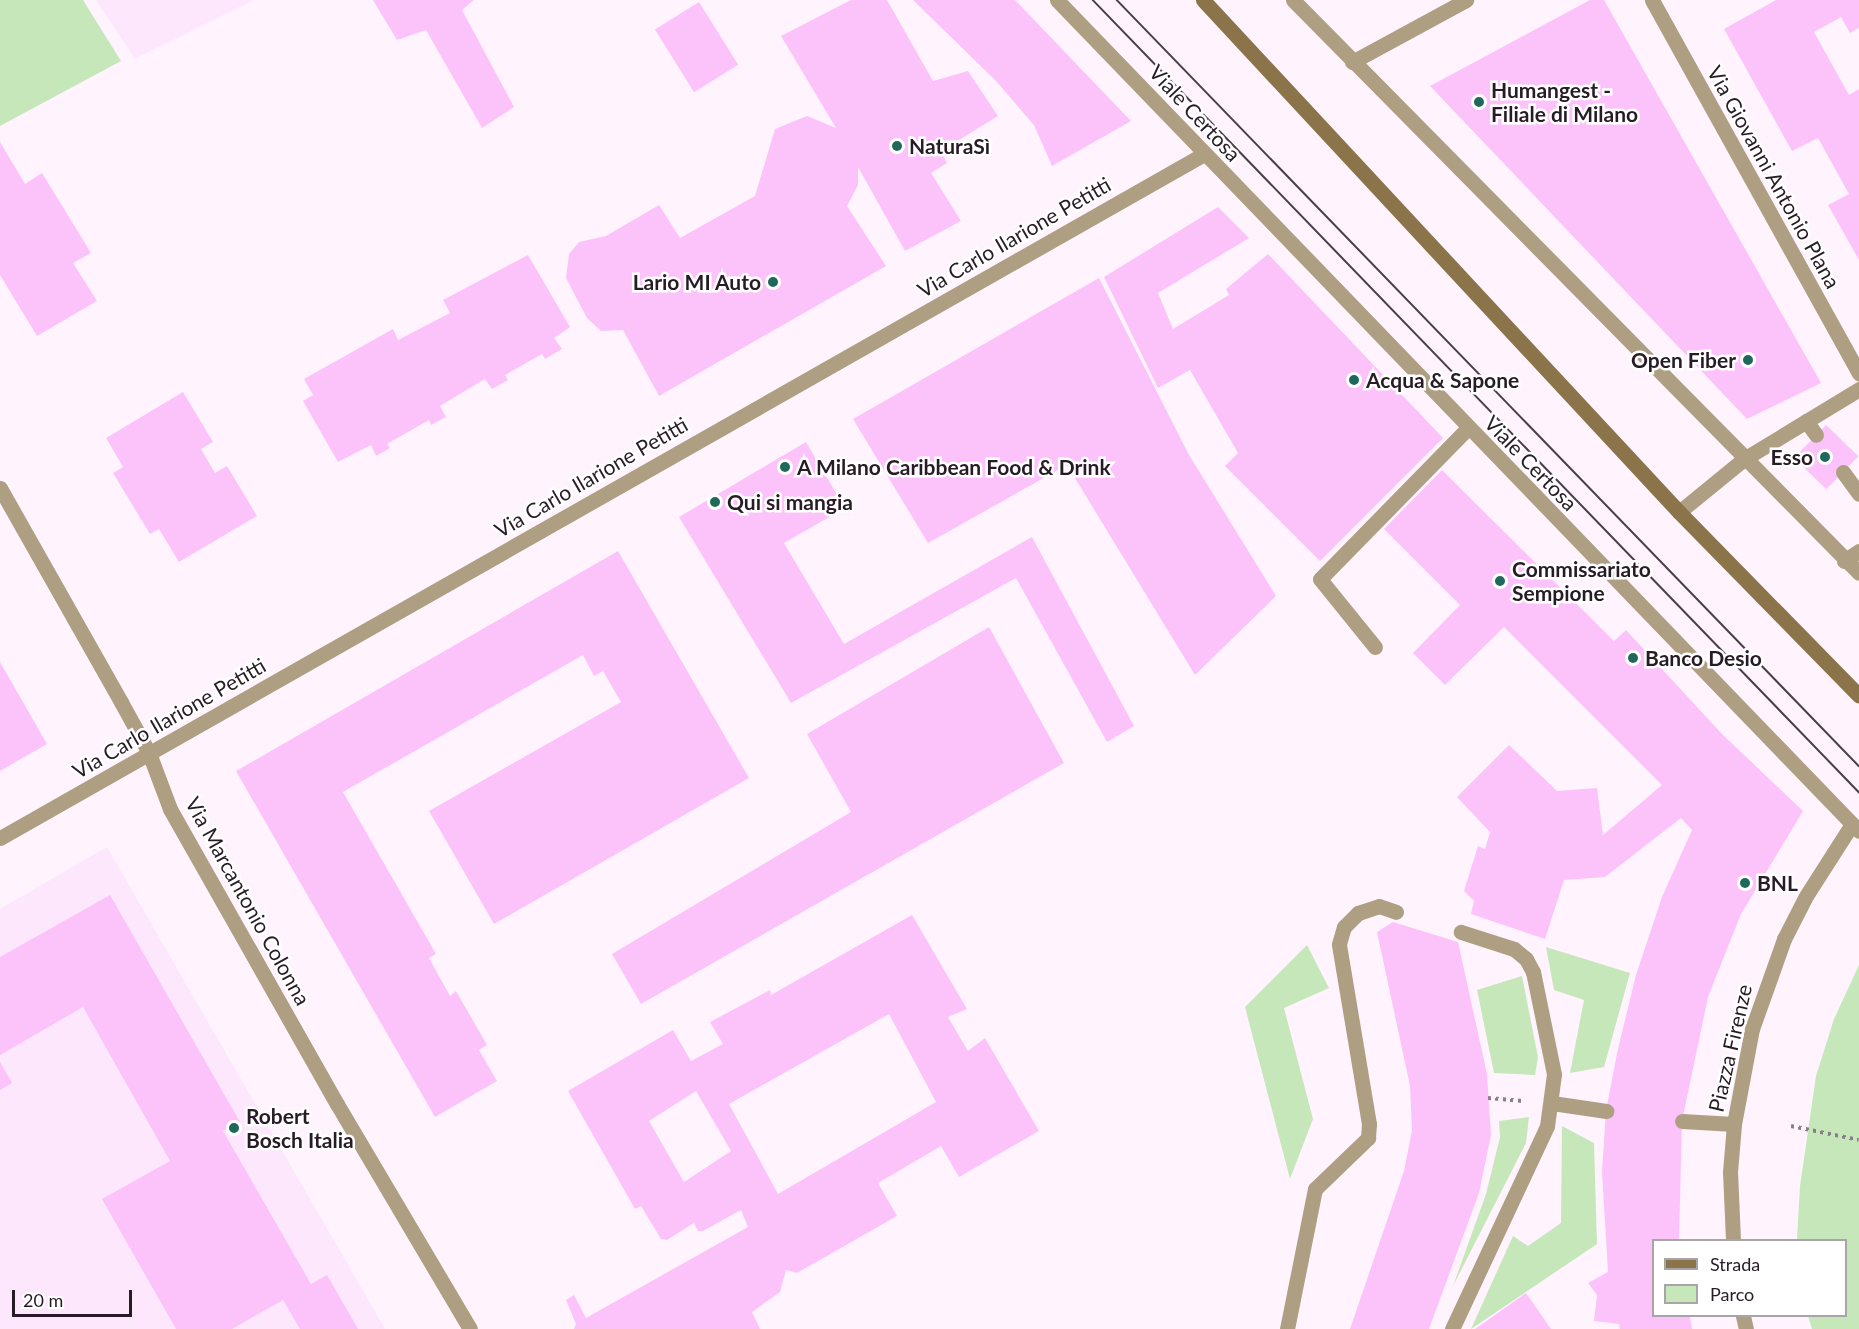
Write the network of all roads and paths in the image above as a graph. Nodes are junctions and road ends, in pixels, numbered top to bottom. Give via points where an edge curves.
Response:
1 (1057, 0) edge
2 (1203, 0) edge
3 (1293, 0) edge
4 (1466, 0) edge
5 (1652, 0) edge
6 (1353, 62) junction
7 (1204, 154) junction
8 (1859, 374) edge
9 (1859, 389) edge
10 (1806, 422) junction
11 (1468, 428) junction
12 (1816, 435) dead end
13 (1744, 459) junction
14 (1843, 472) dead end
15 (0, 488) edge
16 (1859, 494) edge
17 (1679, 512) junction
18 (1859, 551) edge
19 (1844, 561) junction
20 (1859, 573) edge
21 (1375, 647) dead end
22 (1859, 696) edge
23 (148, 753) junction
24 (1856, 828) edge
25 (0, 838) edge
26 (1396, 912) dead end
27 (1461, 932) dead end
28 (1552, 1103) junction
29 (1606, 1111) dead end
30 (1682, 1121) dead end
31 (1734, 1124) junction
32 (1791, 1126) dead end
33 (1859, 1140) edge
34 (1732, 1239) edge
35 (470, 1329) edge
36 (1287, 1329) edge
37 (1452, 1329) edge

1 - 7 street, Viale Certosa
2 - 17 main road
3 - 6 street
4 - 6 street
5 - 8 street, Via Giovanni Antonio Plana
6 - 13 street
7 - 11 street, Viale Certosa
7 - 23 street, Via Carlo Ilarione Petitti
9 - 10 street
10 - 12 street
10 - 13 street
11 - 21 street via 1320,579
11 - 24 street, Viale Certosa
13 - 17 street
13 - 19 street
14 - 16 street
15 - 23 street, Via Marcantonio Colonna
17 - 22 main road
18 - 19 street
19 - 20 street
23 - 25 street, Via Carlo Ilarione Petitti
23 - 35 street, Via Marcantonio Colonna via 170,808
24 - 31 street, Piazza Firenze via 1806,896 1766,983 1752,1029
26 - 36 street via 1378,906 1358,913 1344,927 1339,944 1369,1124 1368,1138 1315,1189
27 - 28 street via 1514,949 1533,972 1554,1074
28 - 29 street
28 - 37 street via 1547,1126
30 - 31 street
31 - 34 street, Piazza Firenze via 1730,1172
32 - 33 path

